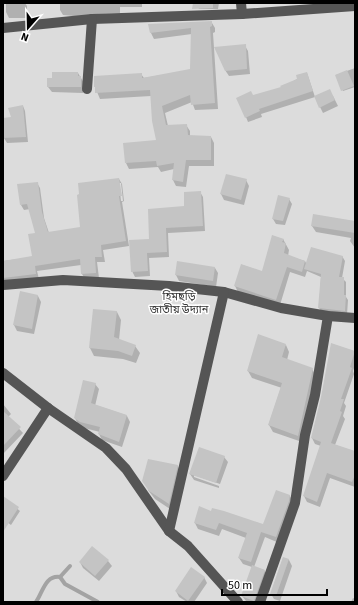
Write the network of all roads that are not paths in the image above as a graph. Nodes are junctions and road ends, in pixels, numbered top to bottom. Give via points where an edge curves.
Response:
1 (241, 3) edge
2 (355, 6) edge
3 (242, 14) junction
4 (92, 19) junction
5 (3, 28) edge
6 (87, 89) dead end
7 (3, 285) edge
8 (224, 292) junction
9 (328, 316) junction
10 (355, 318) edge
11 (3, 373) edge
12 (48, 408) junction
13 (3, 476) edge
14 (169, 531) junction
15 (238, 602) edge
16 (260, 602) edge

1 - 3 street
2 - 3 street
3 - 4 street
4 - 5 street
4 - 6 street
7 - 8 street via 63,280
8 - 9 street via 281,308
8 - 14 street
9 - 10 street
9 - 16 street via 295,503
11 - 12 street
12 - 13 street
12 - 14 street via 106,448 126,469
14 - 15 street via 188,546

